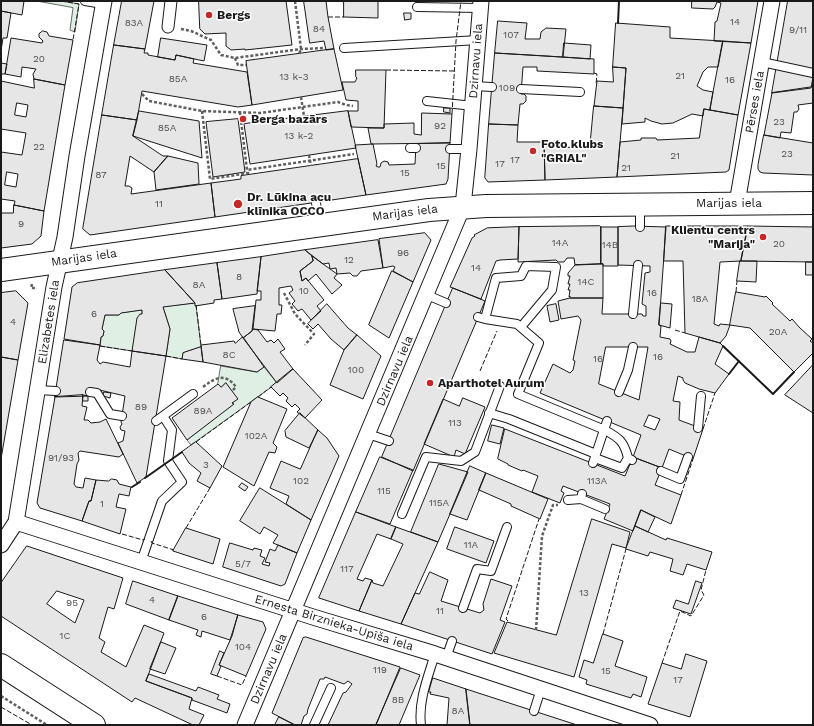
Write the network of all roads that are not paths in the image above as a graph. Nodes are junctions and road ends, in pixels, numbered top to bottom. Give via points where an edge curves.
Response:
1 (84, 1) edge
2 (171, 1) edge
3 (772, 1) edge
4 (103, 3) edge
5 (480, 5) edge
6 (417, 7) dead end
7 (168, 27) dead end
8 (478, 40) junction
9 (344, 48) dead end
10 (762, 62) junction
11 (813, 73) edge
12 (474, 86) junction
13 (492, 87) dead end
14 (521, 89) dead end
15 (580, 92) dead end
16 (427, 101) dead end
17 (473, 106) junction
18 (450, 149) dead end
19 (469, 149) junction
20 (316, 203) dead end
21 (640, 203) junction
22 (737, 203) junction
23 (813, 203) edge
24 (463, 206) junction
25 (320, 225) junction
26 (640, 227) dead end
27 (59, 261) junction
28 (638, 265) dead end
29 (1, 270) edge
30 (427, 295) junction
31 (446, 303) dead end
32 (633, 314) dead end
33 (521, 327) junction
34 (633, 347) dead end
35 (500, 386) dead end
36 (38, 390) junction
37 (56, 391) dead end
38 (90, 392) dead end
39 (619, 392) dead end
40 (193, 394) road end
41 (701, 396) dead end
42 (489, 413) junction
43 (122, 416) dead end
44 (607, 421) dead end
45 (698, 428) dead end
46 (605, 430) junction
47 (368, 434) junction
48 (389, 441) dead end
49 (688, 457) dead end
50 (595, 458) junction
51 (661, 471) dead end
52 (568, 500) dead end
53 (605, 509) dead end
54 (402, 514) dead end
55 (16, 522) junction
56 (507, 527) dead end
57 (1, 545) edge
58 (142, 562) junction
59 (463, 608) dead end
60 (294, 611) junction
61 (452, 641) dead end
62 (441, 656) junction
63 (1, 665) edge
64 (331, 688) dead end
65 (541, 688) junction
66 (534, 711) dead end
67 (94, 725) edge
68 (245, 725) edge
69 (314, 725) edge
70 (421, 725) edge
71 (650, 725) edge

1 - 4 lane
2 - 7 street
3 - 10 street, Pērses iela
4 - 27 street, Elizabetes iela
5 - 6 lane
5 - 8 street, Dzirnavu iela
8 - 9 lane
8 - 12 street, Dzirnavu iela
10 - 11 lane
10 - 22 street, Pērses iela
12 - 13 lane
12 - 17 street, Dzirnavu iela
14 - 15 lane
16 - 17 lane
17 - 19 street, Dzirnavu iela
18 - 19 lane
19 - 24 street, Dzirnavu iela
20 - 25 lane
21 - 22 main road, Marijas iela
21 - 24 main road, Marijas iela
21 - 26 lane
22 - 23 main road, Marijas iela
24 - 25 main road, Marijas iela
24 - 30 street, Dzirnavu iela
25 - 27 main road, Marijas iela
27 - 29 main road, Marijas iela
27 - 36 street, Elizabetes iela
28 - 32 lane
30 - 31 lane
30 - 47 street, Dzirnavu iela
33 - 33 lane via 517,324 482,318 496,278 521,276 526,266 556,267 552,290
33 - 46 lane via 539,343 518,394
34 - 39 lane via 628,370
35 - 42 lane
36 - 37 lane
36 - 55 street, Elizabetes iela
38 - 43 lane via 97,393 110,414
40 - 58 lane via 159,419 172,430 168,461 182,482 162,501
41 - 45 lane
42 - 50 lane via 509,419
42 - 54 lane via 475,452 461,461 426,457
44 - 46 lane
46 - 50 lane
46 - 50 lane via 618,437 626,446 630,459 622,468
47 - 48 lane
47 - 60 street, Dzirnavu iela
49 - 51 lane via 680,479
52 - 53 lane via 582,496
55 - 57 street, Elizabetes iela
55 - 58 street, Ernesta Birznieka-Upīša iela
56 - 59 lane via 491,571 477,568
58 - 60 street, Ernesta Birznieka-Upīša iela
60 - 62 street, Ernesta Birznieka-Upīša iela
60 - 68 street, Dzirnavu iela
61 - 62 lane
62 - 65 street, Ernesta Birznieka-Upīša iela
62 - 70 lane via 424,687
63 - 67 main road
64 - 69 lane
65 - 66 lane
65 - 71 street, Ernesta Birznieka-Upīša iela

